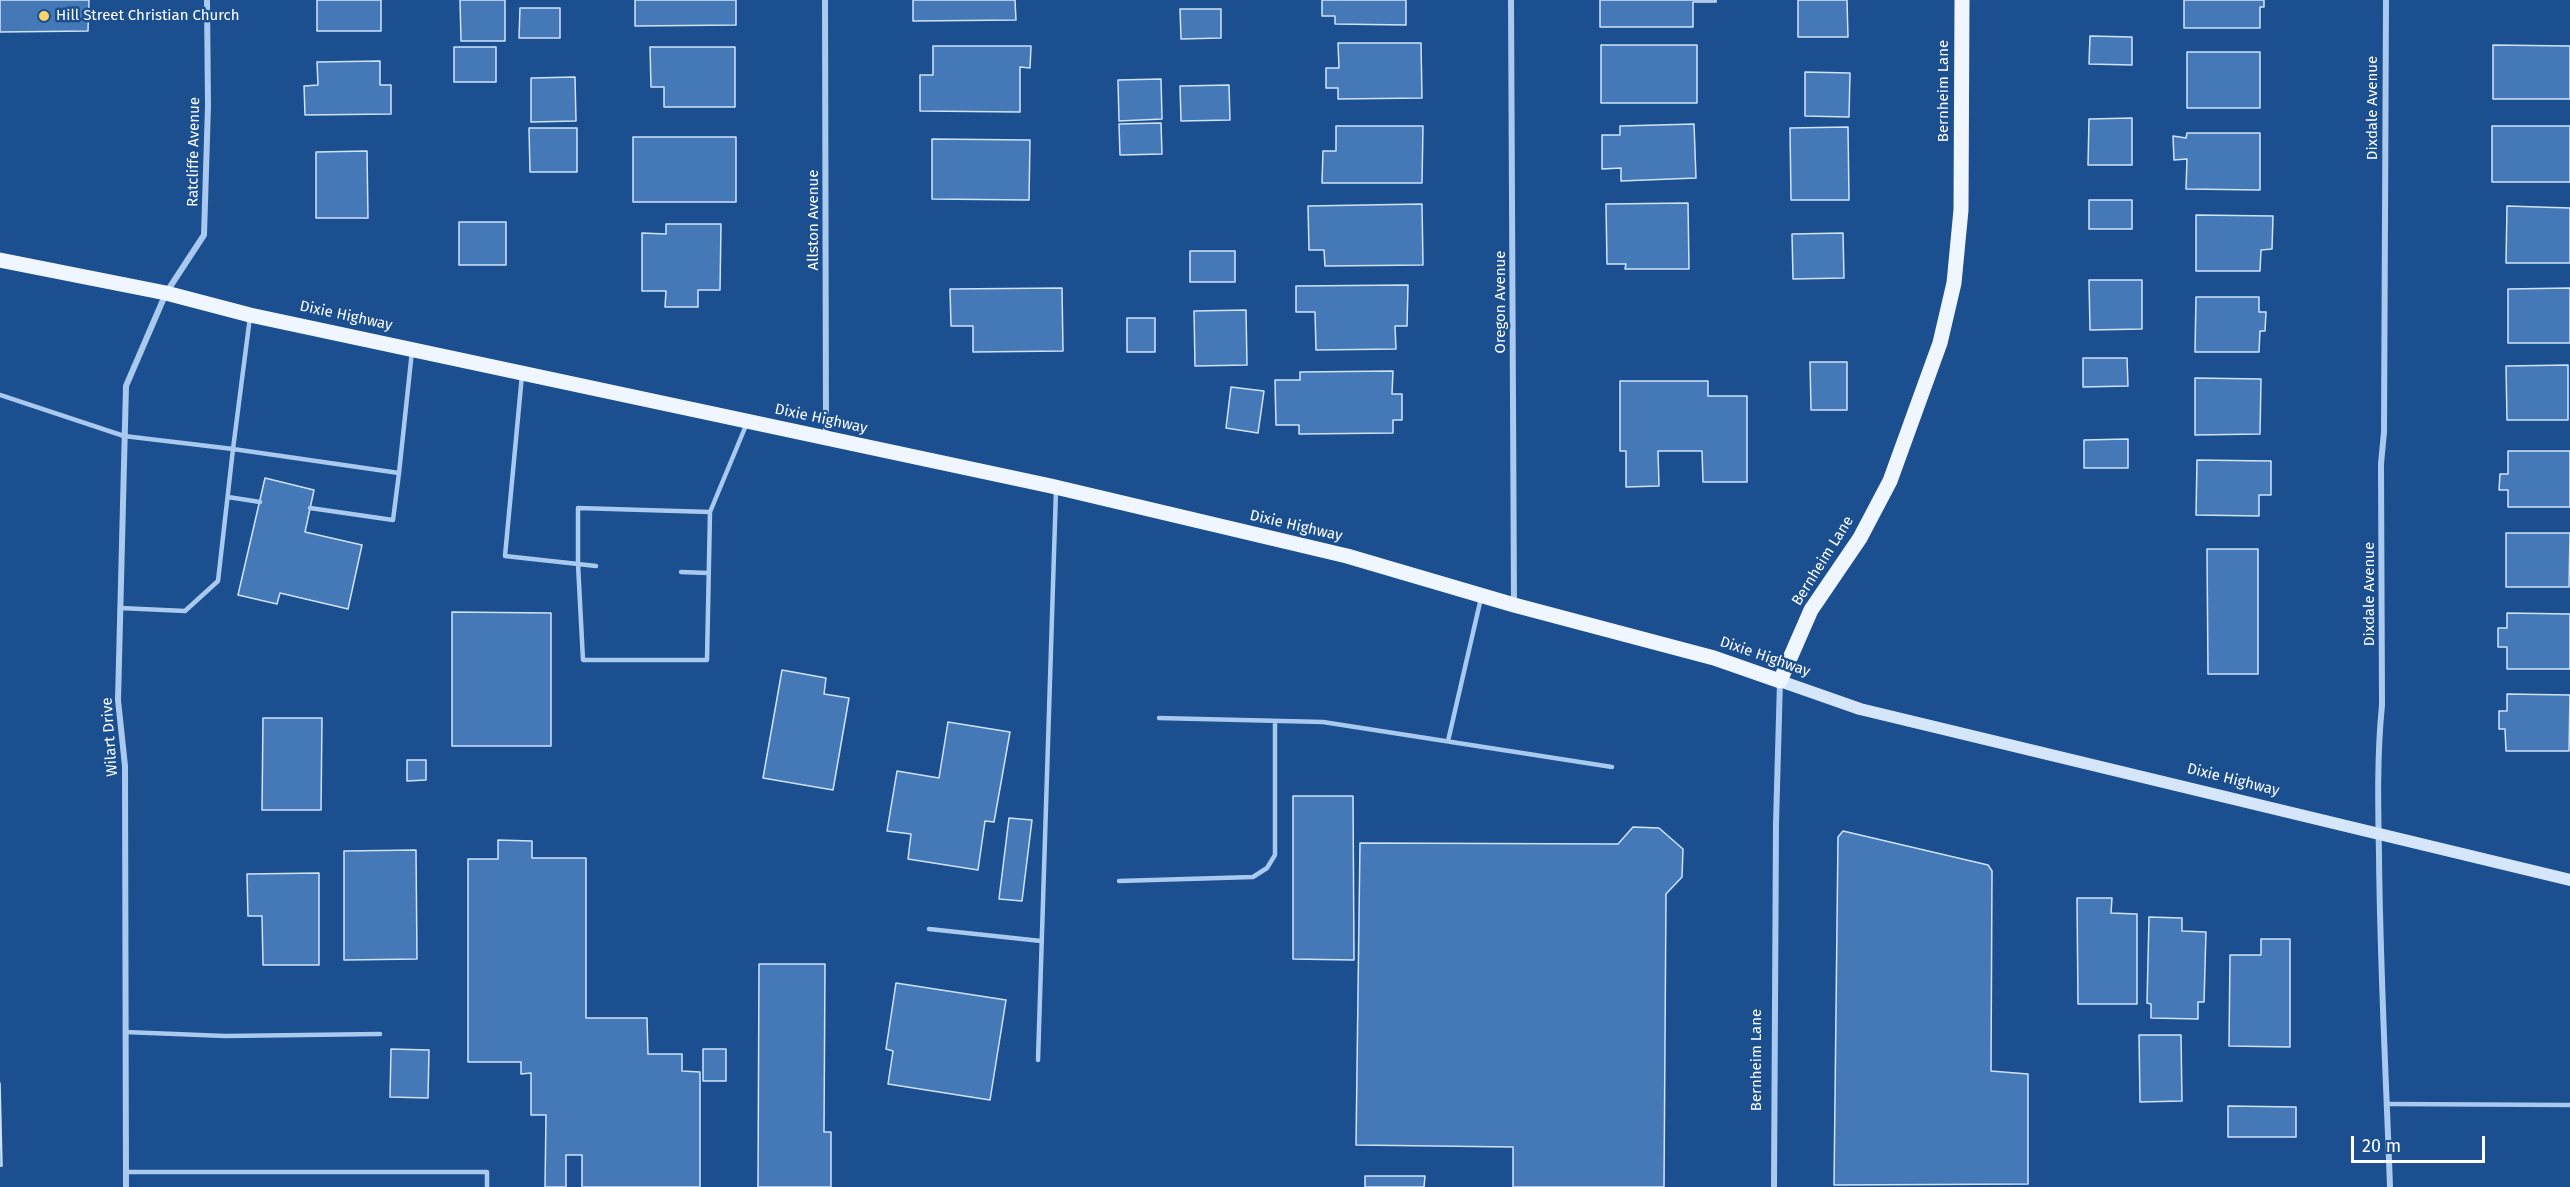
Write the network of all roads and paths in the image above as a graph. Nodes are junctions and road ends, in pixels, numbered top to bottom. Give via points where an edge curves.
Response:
1 (207, 0) edge
2 (825, 0) edge
3 (1511, 0) edge
4 (1962, 0) edge
5 (2386, 0) edge
6 (0, 260) edge
7 (166, 293) junction
8 (250, 315) junction
9 (412, 349) junction
10 (522, 372) junction
11 (0, 395) edge
12 (747, 421) junction
13 (124, 436) junction
14 (826, 440) junction
15 (233, 449) junction
16 (399, 473) junction
17 (1056, 488) junction
18 (228, 497) junction
19 (260, 502) dead end
20 (310, 508) dead end
21 (710, 512) junction
22 (578, 564) junction
23 (596, 566) dead end
24 (681, 572) dead end
25 (708, 573) junction
26 (1482, 596) junction
27 (1514, 604) junction
28 (120, 608) junction
29 (1780, 681) junction
30 (1159, 718) dead end
31 (1275, 721) junction
32 (1448, 741) junction
33 (1612, 766) dead end
34 (2379, 834) junction
35 (2570, 880) edge
36 (1119, 881) dead end
37 (929, 929) dead end
38 (1041, 941) junction
39 (125, 1032) junction
40 (381, 1034) dead end
41 (1038, 1060) dead end
42 (2387, 1104) junction
43 (2570, 1105) edge
44 (126, 1172) junction
45 (126, 1187) edge
46 (487, 1187) edge
47 (1774, 1187) edge
48 (2390, 1187) edge

1 - 7 street, Ratcliffe Avenue via 204,235
2 - 14 street, Allston Avenue
3 - 27 street, Oregon Avenue
4 - 29 main road, Bernheim Lane via 1961,210 1954,284 1940,343 1890,481 1860,538 1811,610
5 - 34 street, Dixdale Avenue
6 - 7 main road, Dixie Highway
7 - 8 main road, Dixie Highway
7 - 13 street, Wilart Drive via 126,386
8 - 9 main road, Dixie Highway
8 - 15 lane
9 - 10 main road, Dixie Highway
9 - 16 lane
10 - 12 main road, Dixie Highway
10 - 22 lane via 505,556
11 - 13 lane
12 - 14 main road, Dixie Highway
12 - 21 lane
13 - 15 lane
13 - 28 street, Wilart Drive
14 - 17 main road, Dixie Highway
15 - 16 lane
15 - 18 lane
16 - 20 lane via 393,520
17 - 26 main road, Dixie Highway via 1347,556
17 - 38 lane
18 - 19 lane
18 - 28 lane via 218,581 185,610
21 - 22 lane via 578,508
21 - 25 lane
22 - 23 lane
22 - 25 lane via 583,660 707,660
24 - 25 lane
26 - 27 main road, Dixie Highway
26 - 32 lane
27 - 29 main road, Dixie Highway via 1714,658
28 - 39 street, Wilart Drive via 118,700 125,766
29 - 34 street, Dixie Highway via 1860,709
29 - 47 street, Bernheim Lane
30 - 31 lane
31 - 32 lane via 1323,722
31 - 36 lane via 1275,855 1267,868 1253,877
32 - 33 lane
34 - 35 street, Dixie Highway
34 - 42 street, Dixdale Avenue
37 - 38 lane
38 - 41 lane
39 - 40 lane via 225,1036
39 - 44 street, Wilart Drive
42 - 43 lane
42 - 48 street, Dixdale Avenue
44 - 45 street, Wilart Drive
44 - 46 lane via 487,1172

